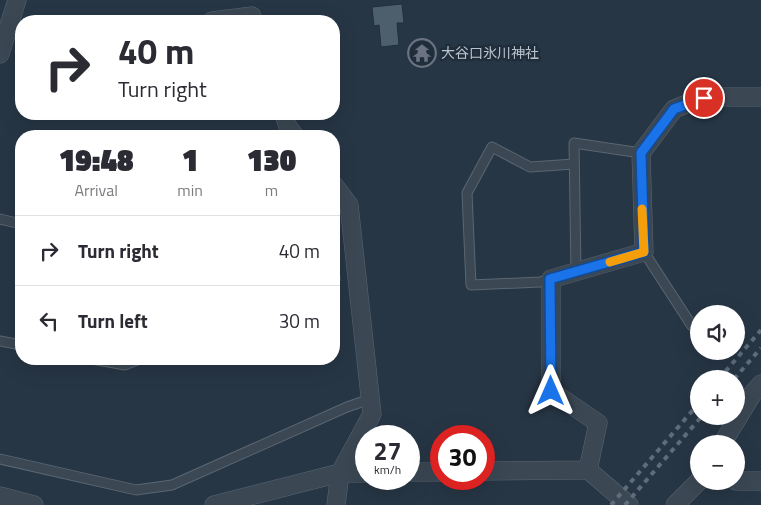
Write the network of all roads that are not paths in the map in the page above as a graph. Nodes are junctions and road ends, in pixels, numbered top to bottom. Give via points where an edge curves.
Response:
1 (17, 0) edge
2 (252, 12) edge
3 (16, 15) edge
4 (239, 15) edge
5 (15, 24) edge
6 (0, 54) edge
7 (761, 98) edge
8 (641, 153) junction
9 (574, 164) junction
10 (340, 192) edge
11 (0, 219) edge
12 (15, 223) edge
13 (644, 252) junction
14 (576, 272) junction
15 (550, 279) junction
16 (690, 323) edge
17 (0, 341) edge
18 (15, 344) edge
19 (761, 384) edge
20 (370, 398) junction
21 (727, 435) edge
22 (0, 459) edge
23 (588, 470) junction
24 (495, 471) edge
25 (340, 473) junction
26 (355, 473) edge
27 (745, 481) edge
28 (761, 481) edge
29 (690, 490) edge
30 (0, 496) edge
31 (34, 505) edge
32 (214, 505) edge
33 (336, 505) edge
34 (629, 505) edge
35 (675, 505) edge

1 - 3 street
2 - 4 street
5 - 6 street
7 - 8 street via 704,98 674,109
8 - 9 lane via 574,142
8 - 13 street
9 - 14 lane
9 - 15 lane via 530,167 492,147 467,193 471,285
10 - 20 street via 350,205
11 - 12 lane
13 - 14 street
13 - 16 lane
14 - 15 street
15 - 23 street via 551,391 598,423
17 - 18 lane
19 - 21 street
20 - 22 lane via 172,485 136,490
20 - 25 street via 372,414
23 - 24 street
23 - 34 street
25 - 26 street
25 - 32 street
25 - 33 street
27 - 28 street
29 - 35 street
30 - 31 street

